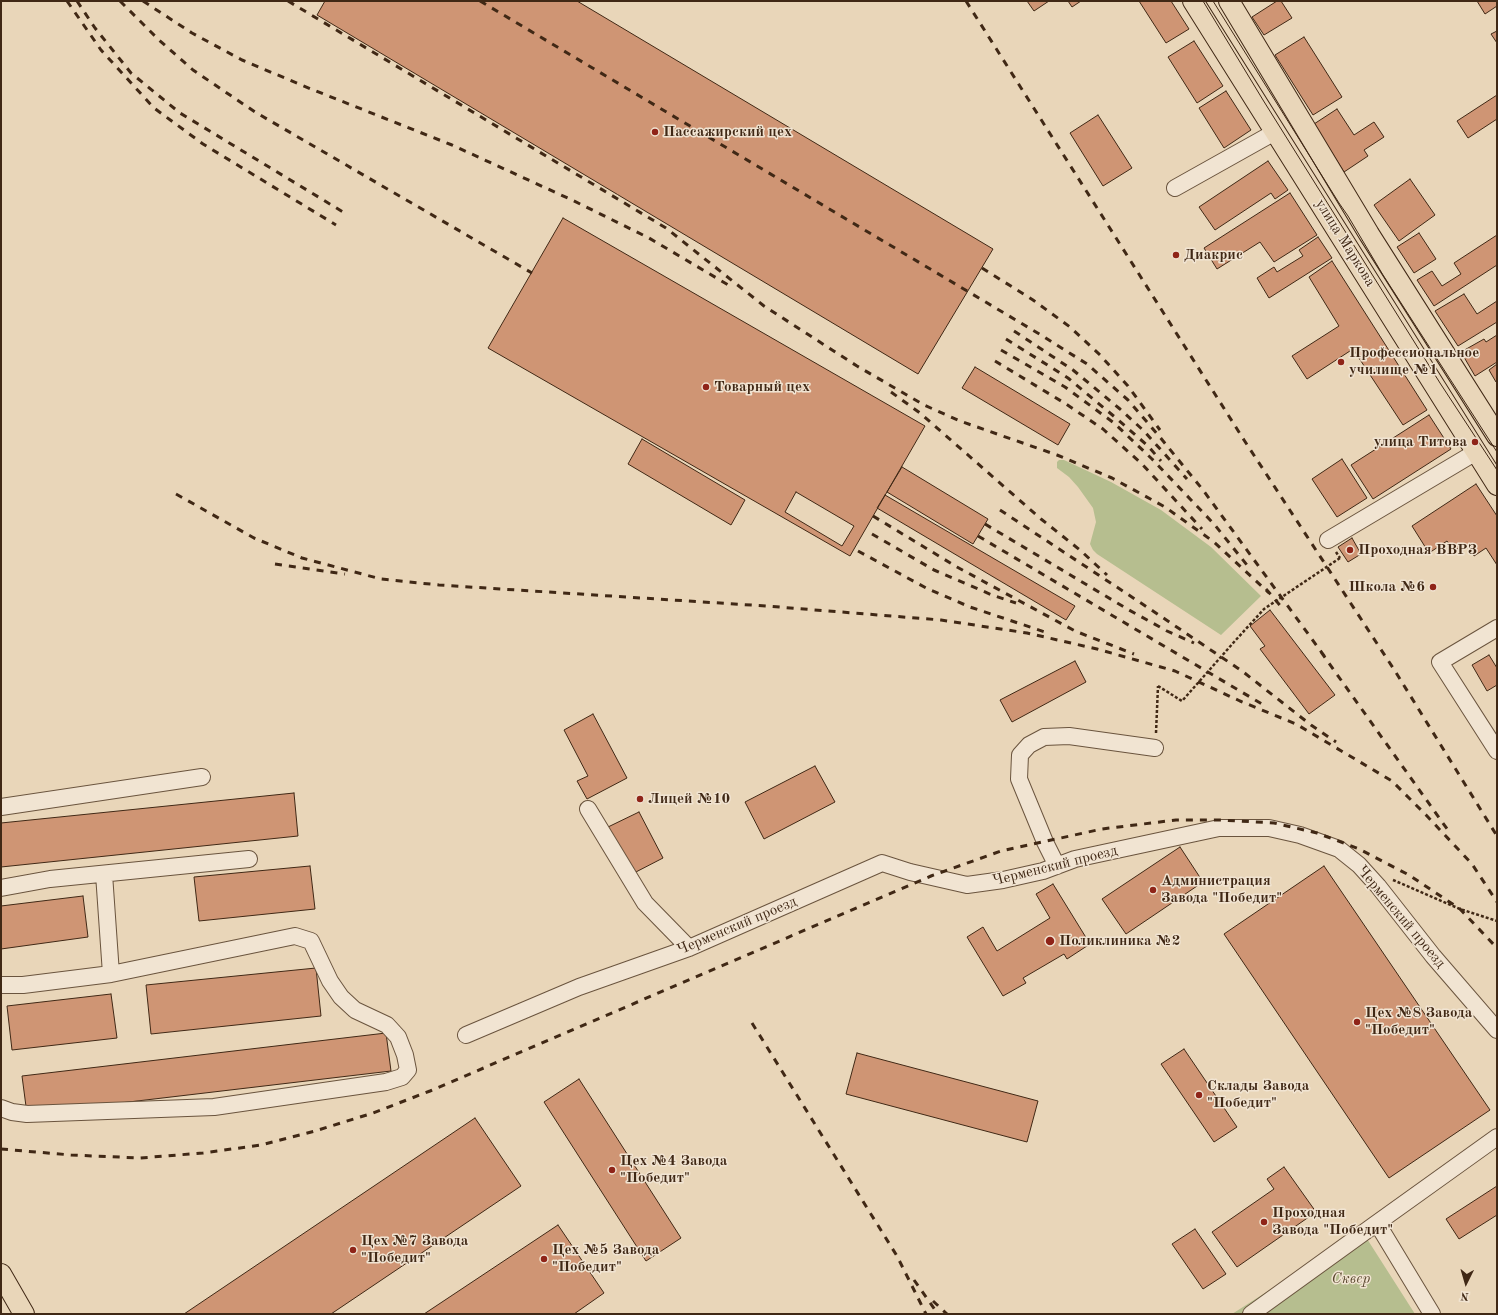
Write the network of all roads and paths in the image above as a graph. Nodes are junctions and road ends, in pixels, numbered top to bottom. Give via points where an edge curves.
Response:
1 (1193, 1) edge
2 (1229, 1) edge
3 (1275, 132) junction
4 (1175, 188) dead end
5 (1497, 436) edge
6 (1476, 452) junction
7 (1496, 480) edge
8 (1328, 540) dead end
9 (1340, 558) dead end
10 (1497, 628) edge
11 (1155, 748) joint
12 (1497, 751) edge
13 (202, 777) dead end
14 (1, 807) edge
15 (588, 809) dead end
16 (249, 859) dead end
17 (1057, 866) junction
18 (104, 874) junction
19 (1378, 886) junction
20 (1, 888) edge
21 (1497, 920) edge
22 (689, 948) junction
23 (111, 974) junction
24 (1, 984) edge
25 (1497, 1030) edge
26 (466, 1035) dead end
27 (1, 1108) edge
28 (1497, 1137) edge
29 (1378, 1223) junction
30 (1, 1274) edge
31 (24, 1314) edge
32 (1251, 1314) edge
33 (1432, 1314) edge

1 - 3 main road, улица Маркова
2 - 5 main road, улица Маркова via 1369,234
3 - 4 street
3 - 6 main road, улица Маркова
6 - 7 main road, улица Маркова
6 - 8 street
9 - 11 path, bridge via 1264,609 1182,700 1158,686
10 - 12 street via 1440,662
11 - 17 street via 1069,736 1044,737 1020,755 1019,779
13 - 14 street
15 - 22 street via 645,903
16 - 18 street
17 - 19 street, Черменский проезд via 1075,859 1219,828 1269,828 1300,835 1339,850 1359,865
17 - 22 street, Черменский проезд via 1003,880 968,885 882,863
18 - 20 street
18 - 23 street
19 - 21 path via 1392,879 1460,910
19 - 25 street, Черменский проезд via 1433,956
22 - 26 street, Черменский проезд via 579,987
23 - 24 street via 24,985
23 - 27 street via 295,936 311,941 340,997 355,1010 387,1025 398,1037 408,1070 402,1077 386,1082 214,1107 27,1114
28 - 29 street
29 - 32 street
29 - 33 street
30 - 31 main road

